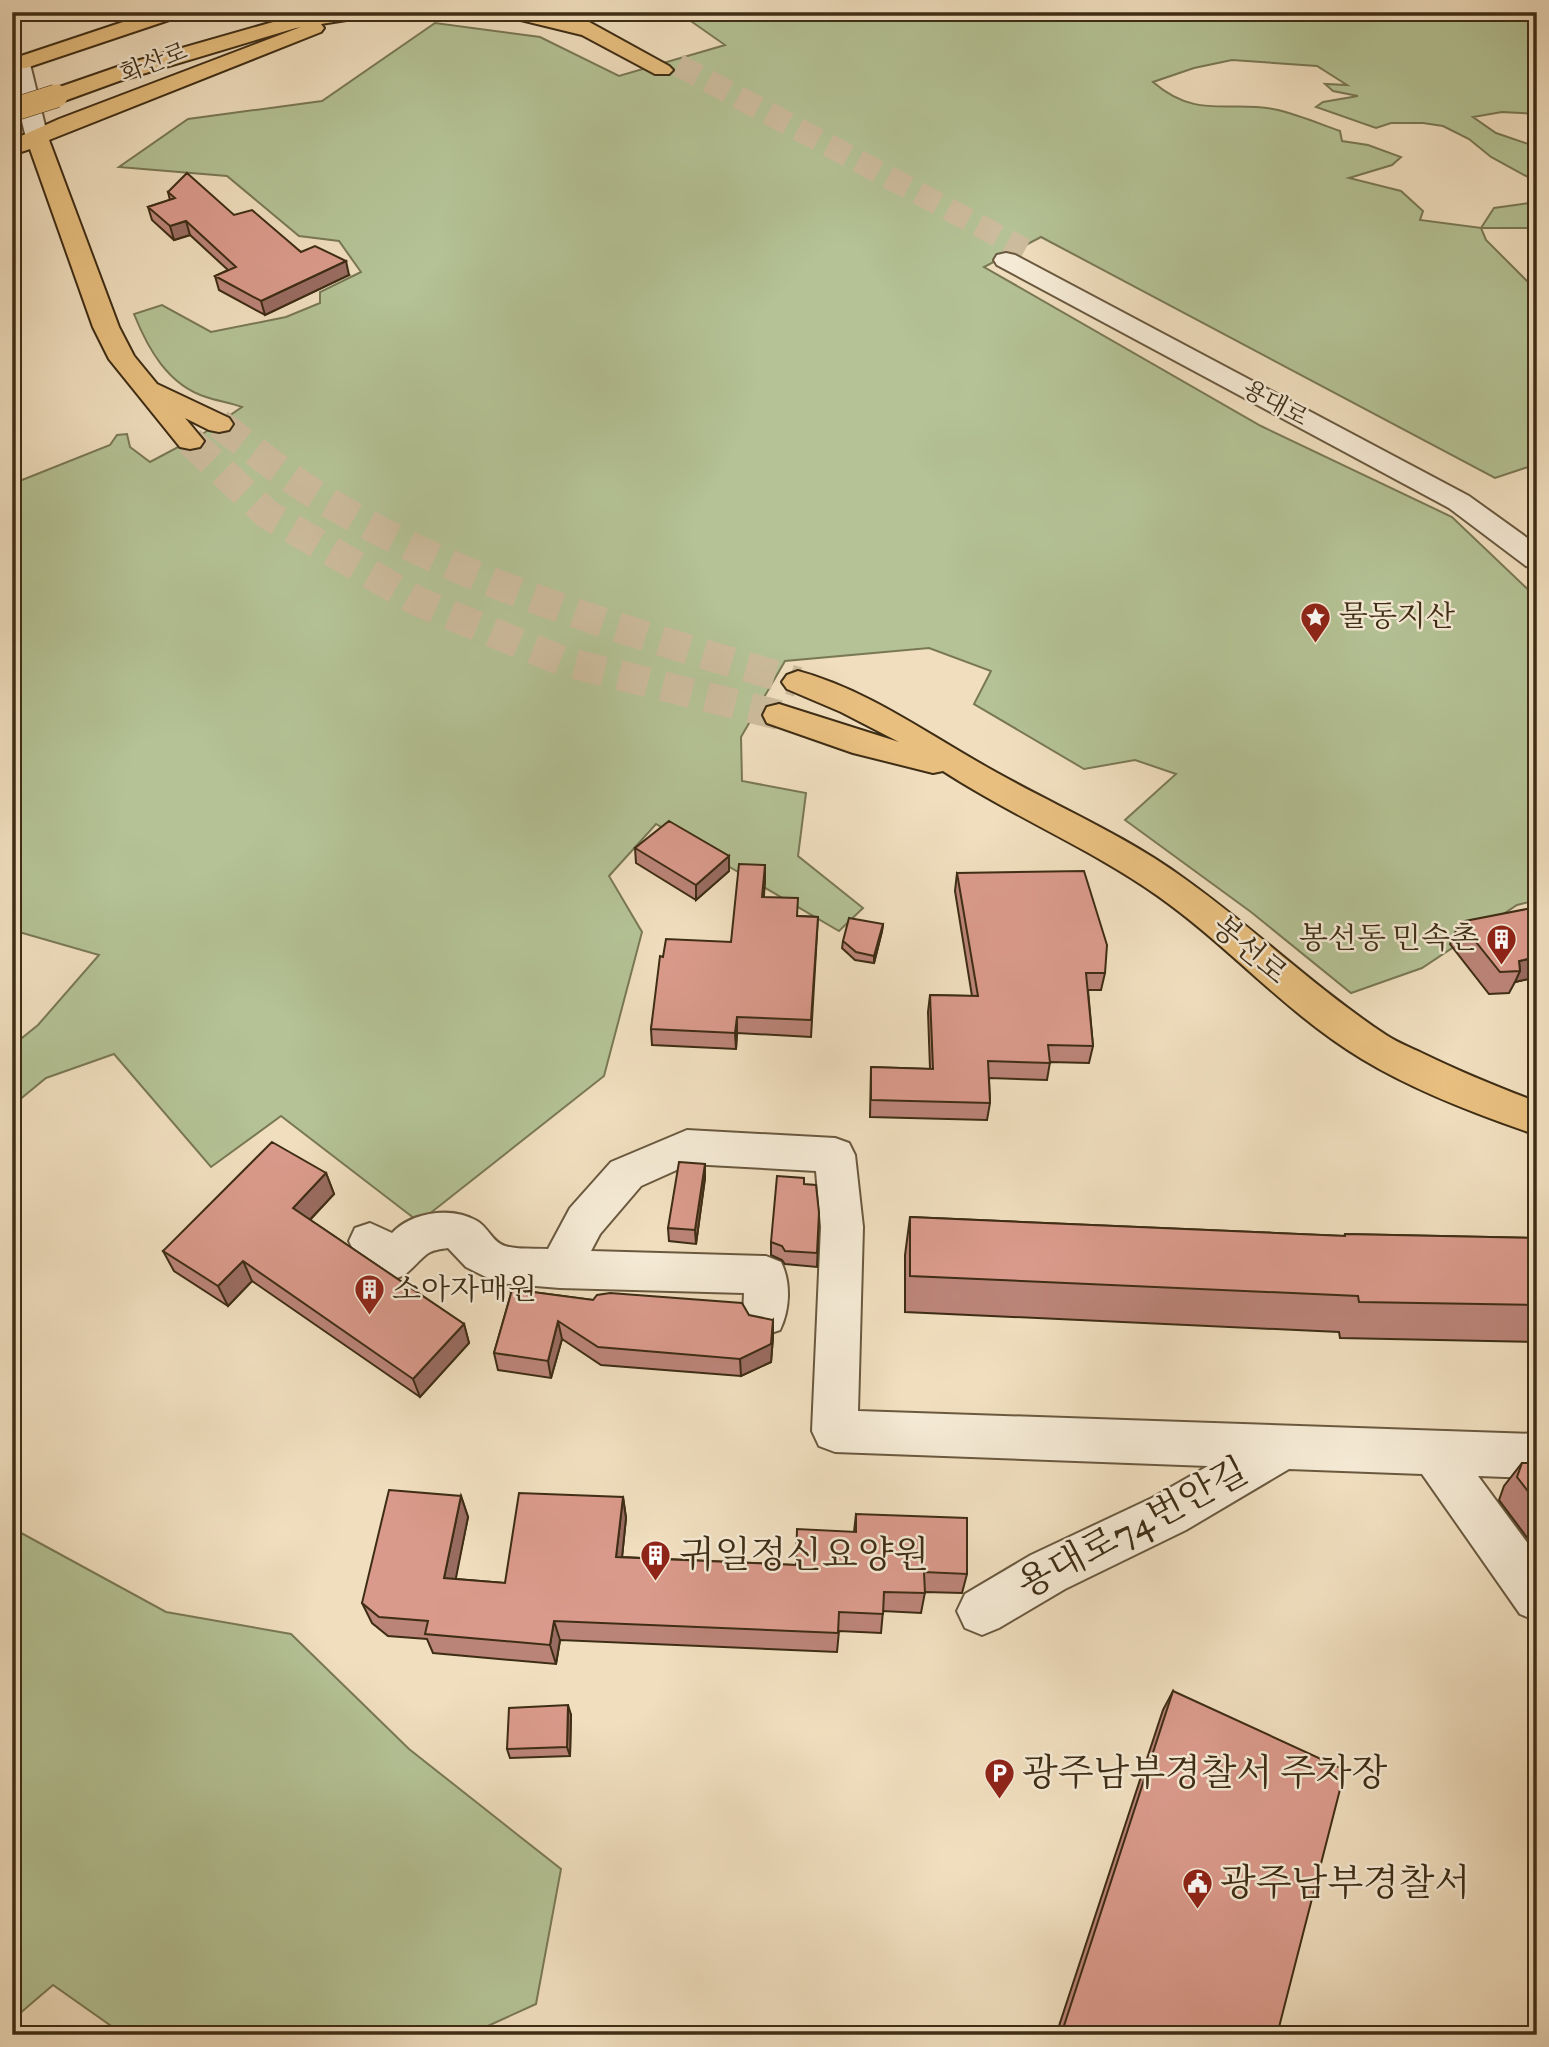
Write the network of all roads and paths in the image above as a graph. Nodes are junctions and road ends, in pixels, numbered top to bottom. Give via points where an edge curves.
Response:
1 (174, 12) edge
2 (296, 12) edge
3 (359, 12) edge
4 (511, 12) edge
5 (556, 12) edge
6 (585, 12) edge
7 (239, 17) dead end
8 (611, 19) dead end
9 (314, 28) dead end
10 (618, 38) junction
11 (19, 64) joint
12 (670, 68) tunnel mouth
13 (111, 76) junction
14 (54, 89) junction
15 (12, 95) edge
16 (12, 110) edge
17 (37, 138) junction
18 (12, 148) edge
19 (148, 388) junction
20 (219, 424) tunnel mouth
21 (190, 441) tunnel mouth
22 (1537, 535) edge
23 (1537, 560) edge
24 (798, 682) tunnel mouth
25 (779, 716) tunnel mouth
26 (966, 770) junction
27 (1537, 1119) edge
28 (370, 1241) dead end
29 (560, 1269) junction
30 (765, 1317) edge
31 (1284, 1447) junction
32 (1433, 1451) junction
33 (1537, 1455) edge
34 (1537, 1597) edge
35 (982, 1611) dead end

1 - 11 main road
2 - 13 main road
3 - 13 main road via 295,22
4 - 10 main road
5 - 10 main road
6 - 10 main road
7 - 14 main road
8 - 10 main road
9 - 17 main road, 화산로
10 - 12 main road
11 - 17 street
13 - 14 main road
14 - 15 main road
14 - 16 main road, bridge
17 - 18 main road, 화산로
17 - 19 main road via 106,327 122,359
19 - 20 main road
19 - 21 main road
22 - 23 street, 용대로 via 1474,490 1408,452 1015,255 1459,502
24 - 26 main road via 896,726
25 - 26 main road via 865,746
26 - 27 main road, 봉선로 via 1086,834 1171,887 1288,984 1375,1048 1457,1088
28 - 29 street via 395,1260 416,1236 448,1230 464,1234 481,1254 498,1264
29 - 30 street via 766,1275
29 - 31 street via 585,1221 626,1174 687,1147 835,1155 842,1227 835,1431
31 - 32 street
31 - 35 street, 용대로74번안길 via 1169,1514 1048,1572
32 - 33 street
32 - 34 street

